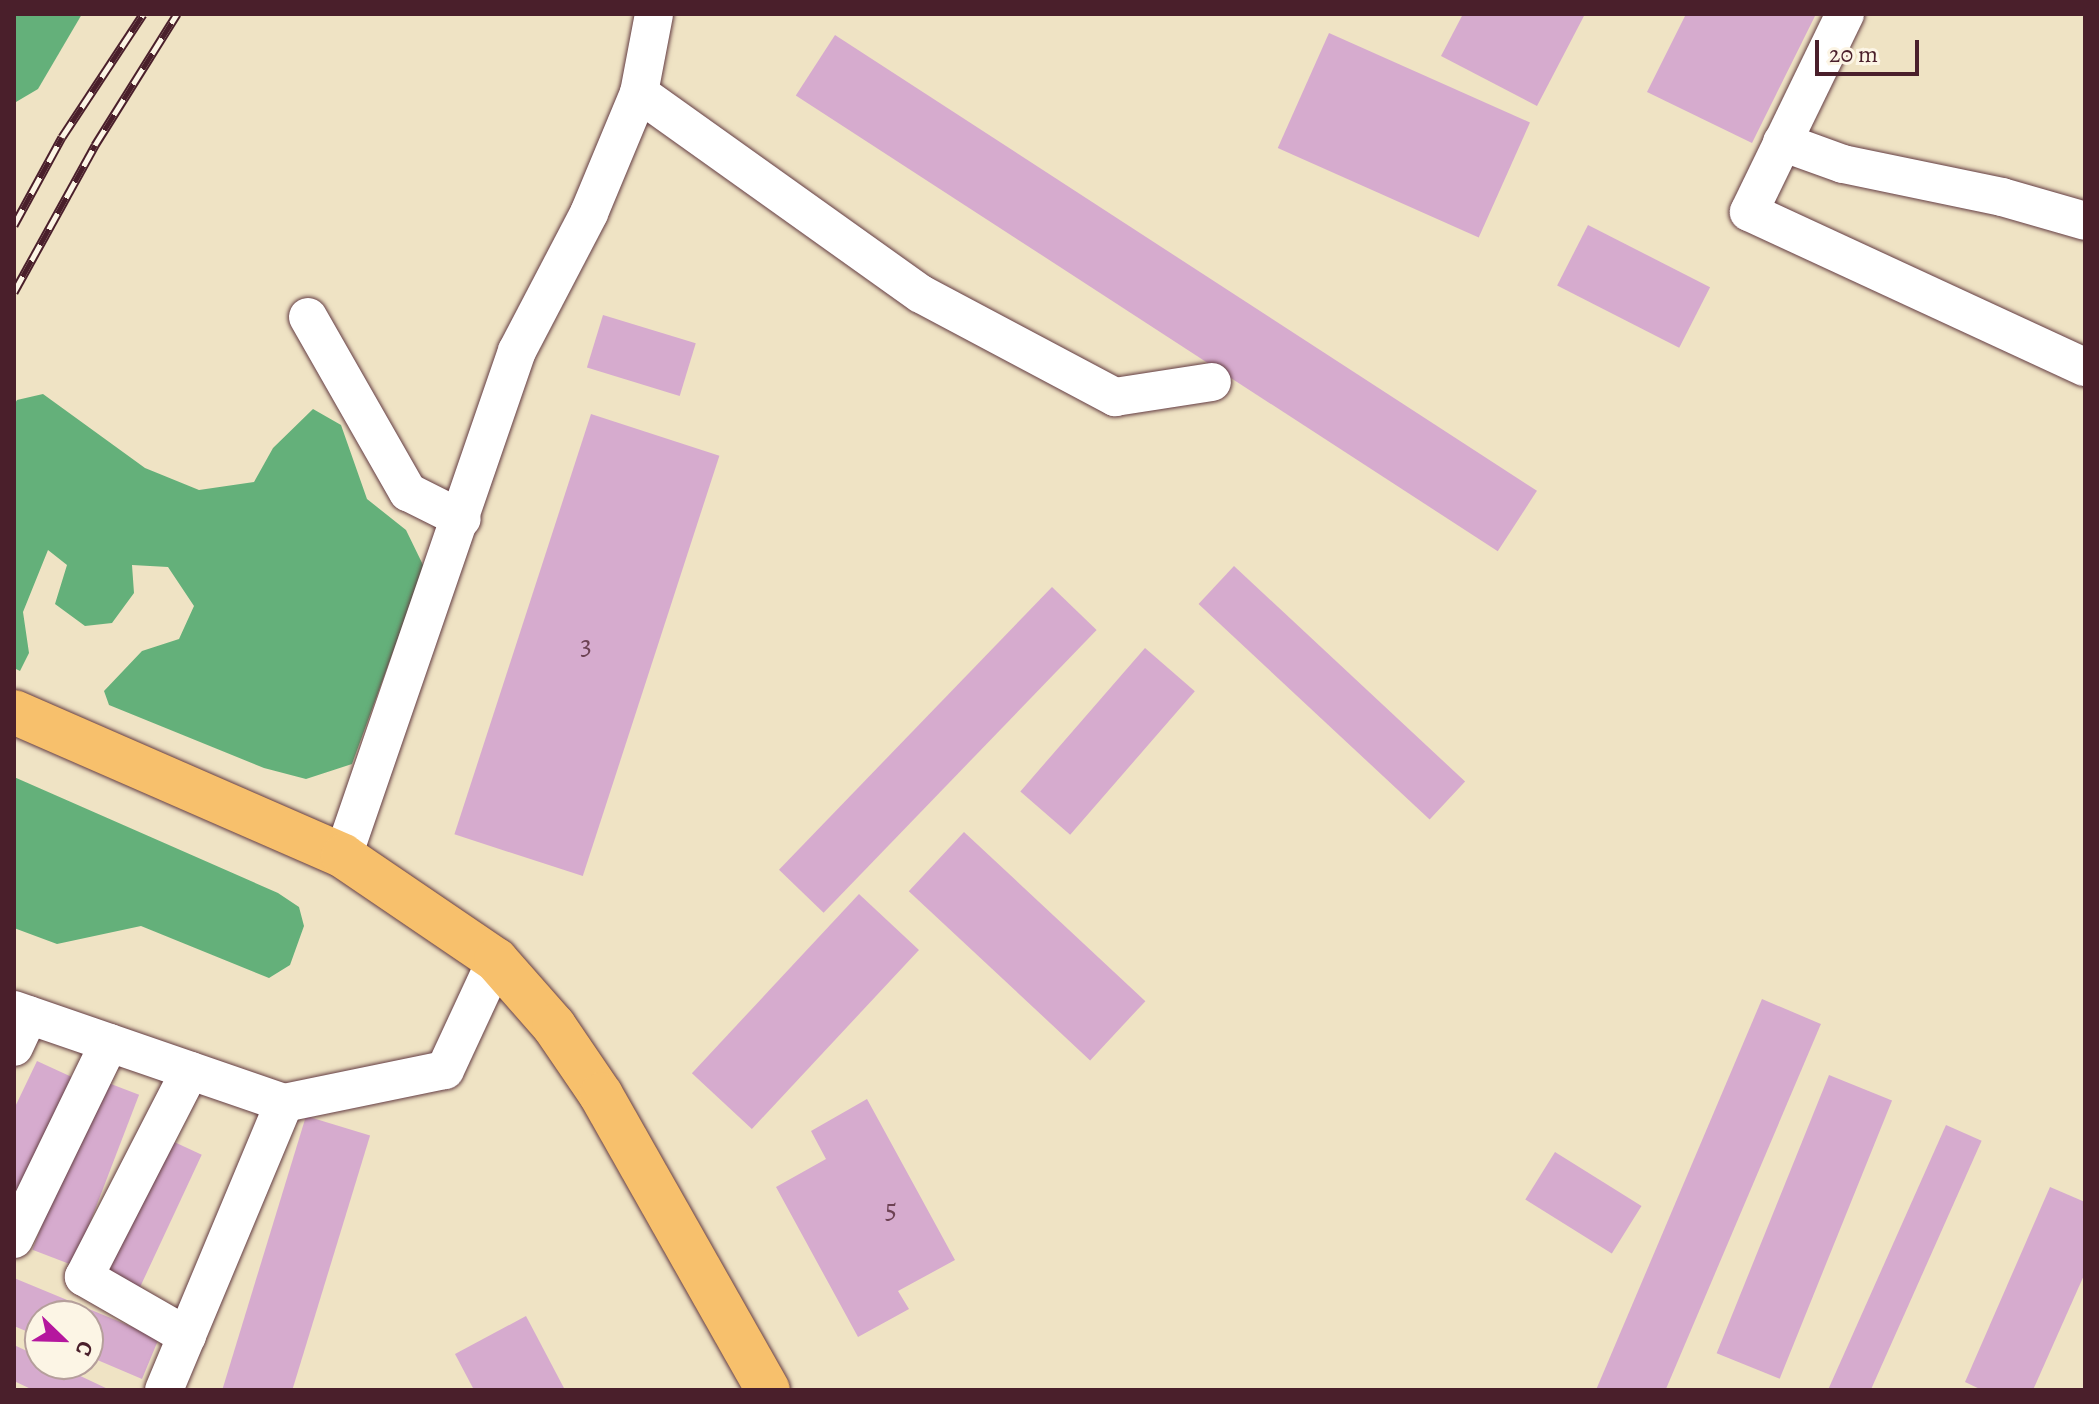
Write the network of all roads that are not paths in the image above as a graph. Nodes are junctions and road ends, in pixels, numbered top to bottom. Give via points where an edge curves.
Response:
1 (654, 14) edge
2 (1845, 14) edge
3 (639, 93) junction
4 (1782, 142) junction
5 (2085, 221) edge
6 (308, 317) dead end
7 (2085, 367) edge
8 (1212, 382) dead end
9 (462, 519) junction
10 (14, 712) edge
11 (343, 856) junction
12 (496, 960) junction
13 (19, 1024) edge
14 (109, 1043) junction
15 (190, 1071) junction
16 (284, 1103) junction
17 (14, 1239) edge
18 (187, 1336) junction
19 (164, 1390) edge
20 (768, 1390) edge

1 - 3 lane
2 - 4 lane
3 - 8 lane via 921,294 1115,397
3 - 9 lane via 589,213 517,351
4 - 5 lane via 1843,164 2002,197
4 - 7 lane via 1749,212
6 - 9 lane via 408,492
9 - 11 lane
10 - 11 main road
11 - 12 main road
12 - 16 lane via 445,1070
12 - 20 main road via 554,1026 601,1095
13 - 14 lane
14 - 15 lane
14 - 17 lane
15 - 16 lane
15 - 18 lane via 84,1277
16 - 18 lane
18 - 19 lane

